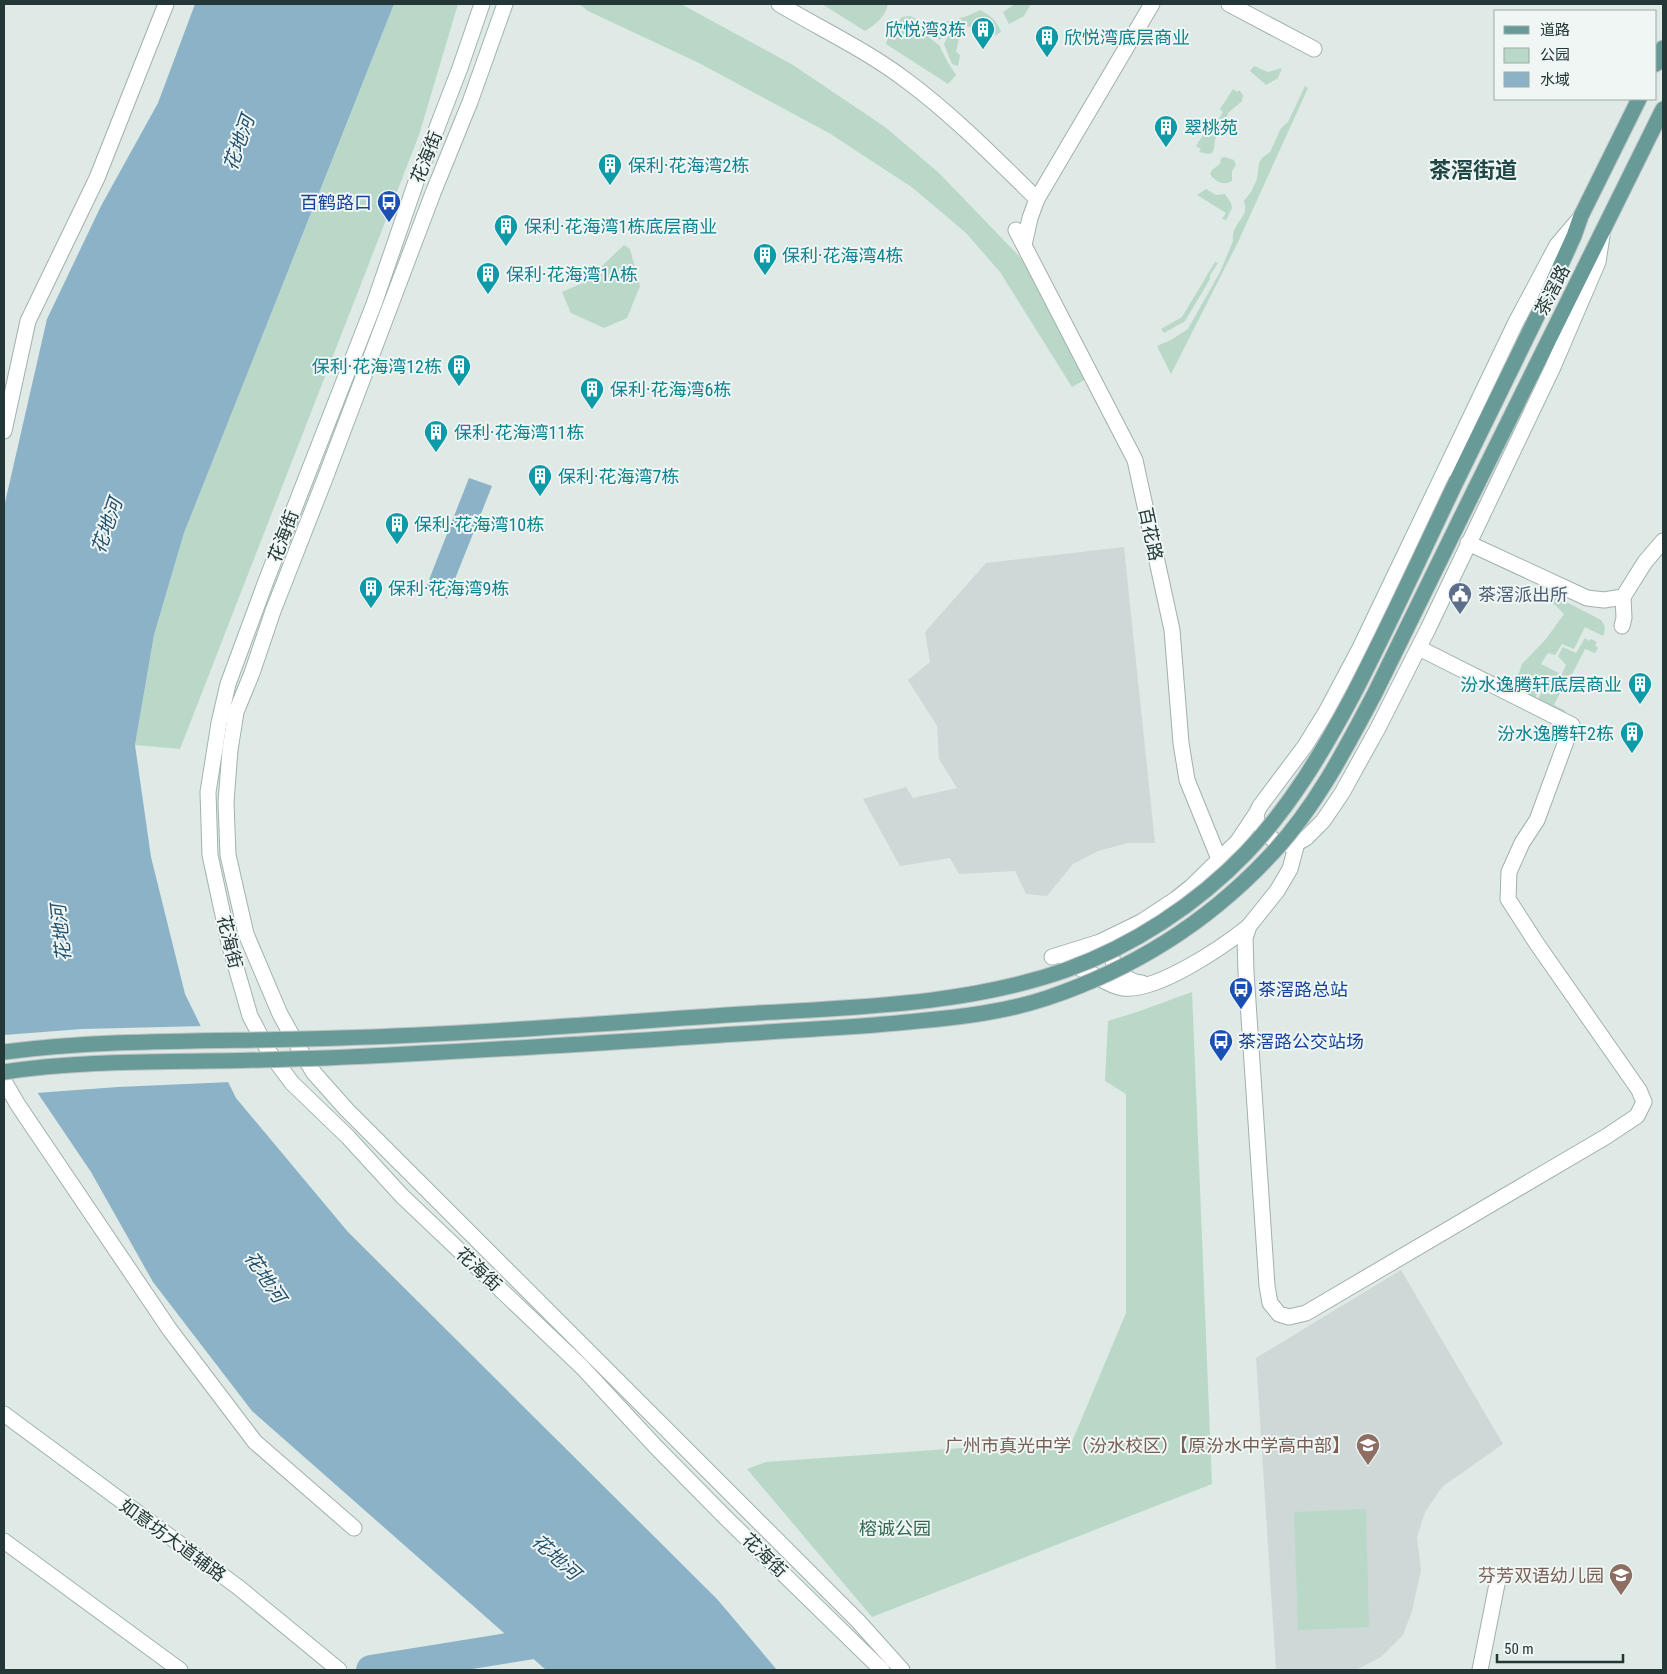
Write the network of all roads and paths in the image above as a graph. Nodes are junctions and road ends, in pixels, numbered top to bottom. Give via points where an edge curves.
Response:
1 (166, 4) edge
2 (482, 4) edge
3 (505, 4) edge
4 (779, 4) edge
5 (1152, 4) edge
6 (1229, 4) edge
7 (1663, 48) edge
8 (1314, 49) dead end
9 (1657, 62) edge
10 (1639, 100) edge
11 (1663, 109) edge
12 (1037, 199) junction
13 (1581, 216) junction
14 (1016, 230) dead end
15 (1603, 233) junction
16 (1024, 244) junction
17 (4, 431) edge
18 (1663, 541) edge
19 (1468, 542) junction
20 (1623, 597) junction
21 (1622, 626) dead end
22 (1419, 648) junction
23 (1256, 814) junction
24 (1297, 843) junction
25 (1219, 859) junction
26 (1141, 922) junction
27 (1249, 926) junction
28 (1150, 984) junction
29 (4, 1052) edge
30 (4, 1072) edge
31 (4, 1081) edge
32 (4, 1414) edge
33 (354, 1528) dead end
34 (4, 1541) edge
35 (1497, 1584) dead end
36 (180, 1670) edge
37 (339, 1670) edge
38 (882, 1670) edge
39 (902, 1670) edge
40 (1480, 1670) edge

1 - 17 street via 97,178 28,322
2 - 38 street, 花海街 via 374,304 228,684 208,792 210,854 229,944 250,1016 269,1052 292,1083 402,1196 582,1367 726,1518
3 - 39 street, 花海街 via 236,712 226,802 228,855 246,934 280,1014 300,1050 314,1073 346,1109 858,1620
4 - 12 street via 872,57 907,81
5 - 12 street
6 - 8 street
7 - 9 main road
10 - 13 main road, 茶滘路
11 - 15 main road, 茶滘路
12 - 16 street
13 - 23 street via 1557,245 1516,322 1360,648 1326,712
13 - 29 main road, 茶滘路, bridge via 1544,302 1366,671 1304,780 1275,821 1243,856 1214,883 1145,933 1067,970 986,992 939,999 444,1033 133,1042
14 - 16 street, 百花路
15 - 19 street via 1598,262 1572,323
15 - 30 main road, 茶滘路, bridge via 1364,714 1316,798 1294,829 1242,885 1212,910 1129,965 1043,999 956,1018 478,1051 76,1064
16 - 25 street, 百花路 via 1135,460 1172,630 1187,780
18 - 20 street
19 - 20 street via 1587,598
19 - 22 street
20 - 21 street
22 - 24 street via 1342,793 1323,821
22 - 27 street via 1572,725 1537,820 1509,872 1508,899 1639,1090 1644,1102 1637,1116 1306,1313 1289,1317 1278,1314 1270,1303 1267,1286 1246,972 1245,938
23 - 24 street via 1257,822 1275,841 1290,845
23 - 25 street via 1238,841
24 - 27 street via 1290,869
25 - 26 street via 1191,887
26 - 28 street via 1116,942 1111,957 1125,978 1135,983
26 - 28 street via 1100,942 1052,957 1123,988
27 - 28 street via 1200,960
31 - 33 street via 170,1330 255,1442
32 - 37 street, 如意坊大道辅路 via 238,1587
34 - 36 street
35 - 40 street

